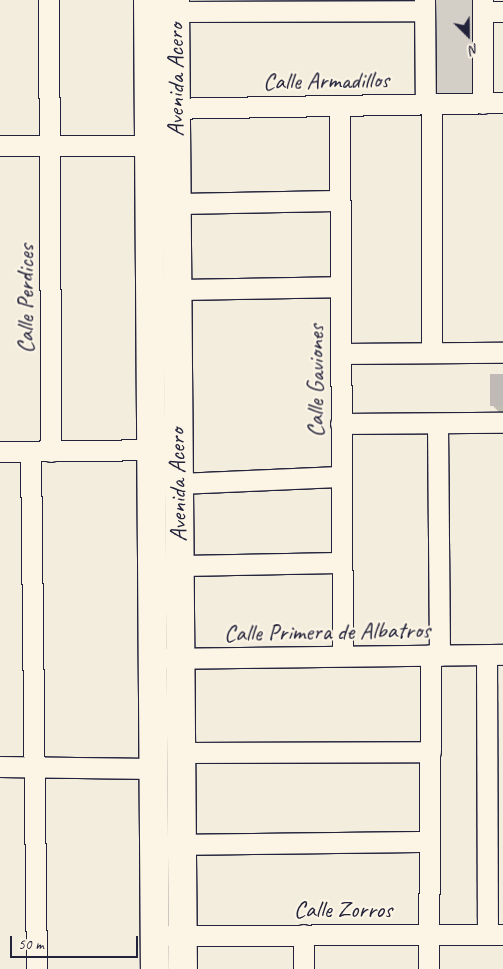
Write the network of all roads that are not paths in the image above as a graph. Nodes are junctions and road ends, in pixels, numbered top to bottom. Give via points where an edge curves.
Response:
1 (49, 0) edge
2 (148, 0) edge
3 (175, 6) edge
4 (425, 6) edge
5 (483, 6) edge
6 (503, 12) edge
7 (503, 103) edge
8 (429, 104) junction
9 (483, 104) junction
10 (340, 106) junction
11 (163, 109) junction
12 (0, 146) edge
13 (50, 146) junction
14 (163, 146) junction
15 (339, 201) junction
16 (176, 204) junction
17 (341, 287) junction
18 (176, 290) junction
19 (432, 352) junction
20 (503, 353) edge
21 (341, 354) junction
22 (503, 423) edge
23 (341, 424) junction
24 (438, 424) junction
25 (165, 450) junction
26 (0, 452) edge
27 (41, 452) junction
28 (341, 477) junction
29 (178, 484) junction
30 (342, 563) junction
31 (180, 566) junction
32 (343, 656) junction
33 (435, 656) junction
34 (495, 656) edge
35 (179, 659) junction
36 (152, 660) junction
37 (496, 751) edge
38 (431, 752) junction
39 (182, 753) junction
40 (34, 766) junction
41 (0, 767) edge
42 (154, 769) junction
43 (430, 842) junction
44 (496, 842) edge
45 (180, 845) junction
46 (304, 935) junction
47 (430, 935) junction
48 (496, 935) edge
49 (182, 936) junction
50 (155, 937) junction
51 (37, 969) edge
52 (155, 969) edge
53 (183, 969) edge
54 (304, 969) edge
55 (430, 969) edge

1 - 13 street, Calle Perdices
2 - 11 street, Avenida Acero
3 - 4 street
3 - 11 street, Avenida Acero
4 - 8 street
5 - 6 street
5 - 9 street
7 - 9 street, Calle Armadillos
8 - 9 street, Calle Armadillos
8 - 10 street, Calle Armadillos
8 - 19 street
10 - 11 street, Calle Armadillos
10 - 15 street, Calle Gaviones
11 - 14 street, Avenida Acero
12 - 13 street
13 - 14 street
13 - 27 street, Calle Perdices
14 - 16 street, Avenida Acero
14 - 25 street, Avenida Acero
15 - 16 street
15 - 17 street, Calle Gaviones
16 - 18 street, Avenida Acero
17 - 18 street
17 - 21 street, Calle Gaviones
18 - 25 street, Avenida Acero
19 - 20 street
19 - 21 street
21 - 23 street, Calle Gaviones
22 - 24 street
23 - 24 street
23 - 28 street, Calle Gaviones
24 - 33 street
25 - 27 street
25 - 29 street, Avenida Acero
25 - 36 street, Avenida Acero
26 - 27 street
27 - 40 street, Calle Perdices
28 - 29 street
28 - 30 street, Calle Gaviones
29 - 31 street, Avenida Acero
30 - 31 street
30 - 32 street, Calle Gaviones
31 - 35 street, Avenida Acero
32 - 33 street, Calle Primera de Albatros
32 - 35 street, Calle Primera de Albatros
33 - 34 street, Calle Primera de Albatros
33 - 38 street
34 - 37 street
35 - 36 street, Calle Primera de Albatros
35 - 39 street, Avenida Acero
36 - 42 street, Avenida Acero
37 - 44 street
38 - 39 street
38 - 43 street
39 - 45 street, Avenida Acero
40 - 41 street
40 - 42 street
40 - 51 street, Calle Perdices
42 - 50 street, Avenida Acero
43 - 45 street
43 - 47 street
44 - 48 street
45 - 49 street, Avenida Acero
46 - 47 street, Calle Zorros
46 - 49 street, Calle Zorros
46 - 54 street
47 - 48 street, Calle Zorros
47 - 55 street
49 - 50 street, Calle Zorros
49 - 53 street, Avenida Acero
50 - 52 street, Avenida Acero

